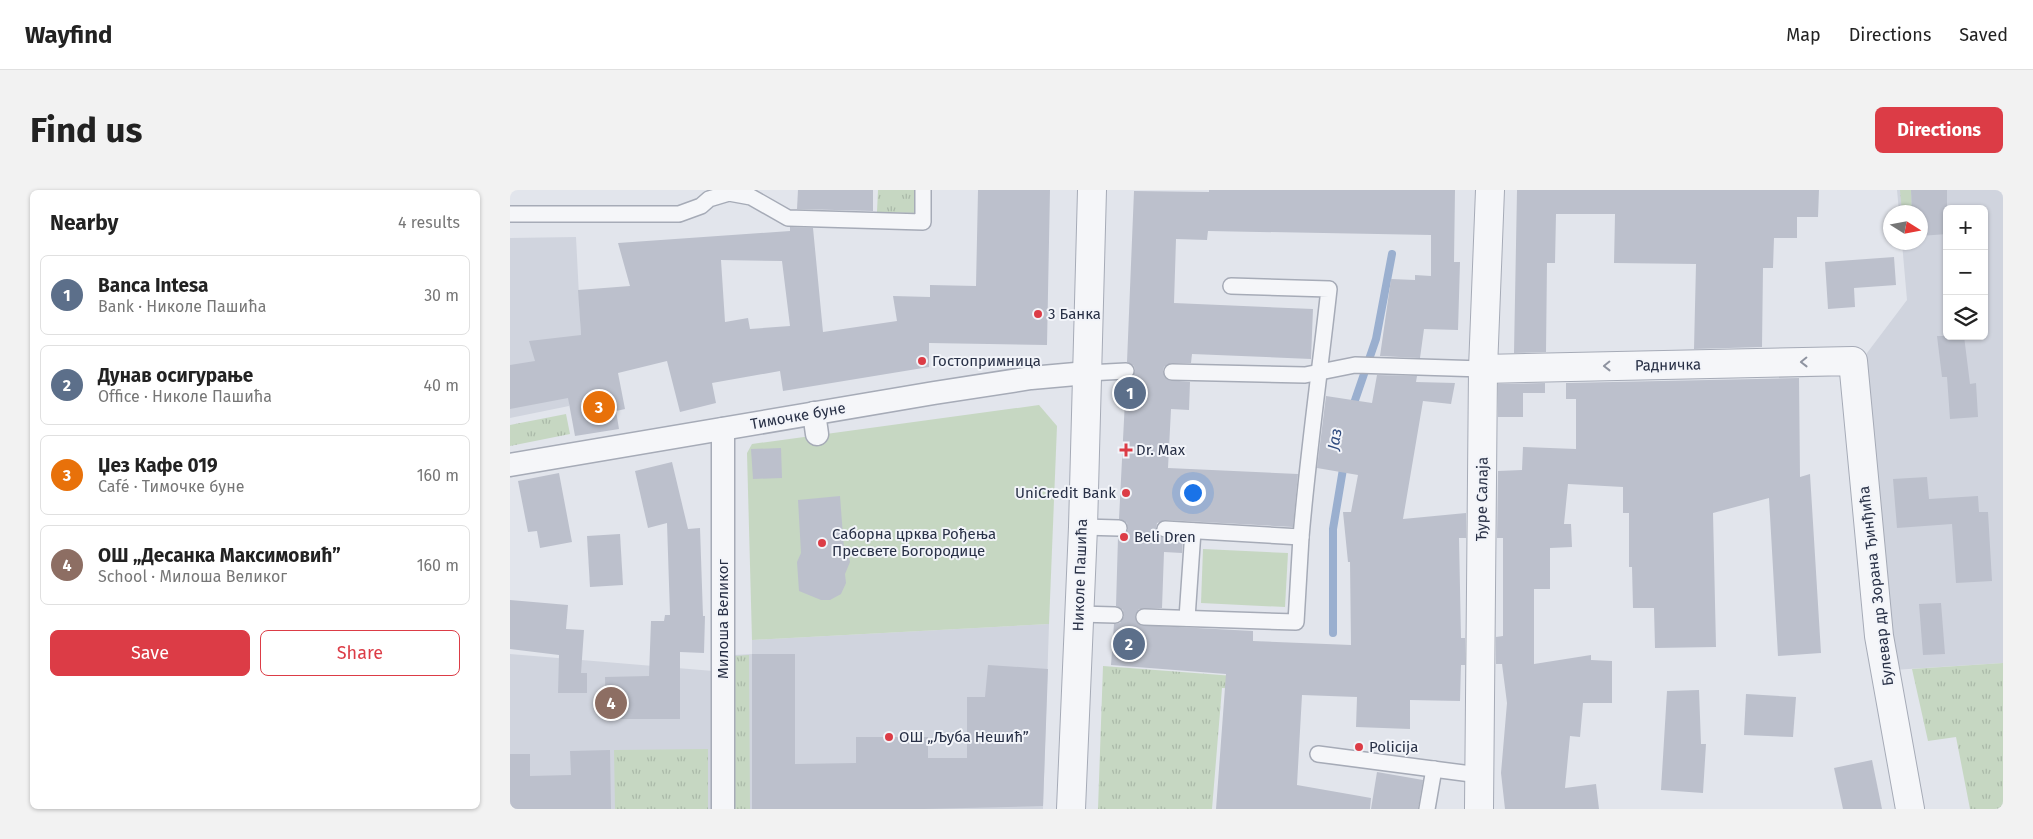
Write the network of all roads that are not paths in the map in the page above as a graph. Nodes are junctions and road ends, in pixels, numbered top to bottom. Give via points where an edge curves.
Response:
1 (923, 190) edge
2 (1092, 190) edge
3 (1490, 190) edge
4 (510, 214) edge
5 (1230, 286) dead end
6 (1853, 361) joint
7 (1483, 369) junction
8 (1126, 371) dead end
9 (1172, 372) dead end
10 (1087, 373) junction
11 (1320, 373) junction
12 (722, 429) junction
13 (510, 464) edge
14 (1083, 527) junction
15 (1119, 528) dead end
16 (1165, 529) dead end
17 (1193, 531) junction
18 (1301, 536) junction
19 (1079, 614) junction
20 (1115, 615) dead end
21 (1144, 617) dead end
22 (1187, 618) junction
23 (1318, 754) dead end
24 (1434, 769) junction
25 (1479, 775) junction
26 (723, 809) edge
27 (1071, 809) edge
28 (1428, 809) edge
29 (1479, 809) edge
30 (1910, 809) edge

1 - 4 lane via 923,222 788,218 751,197 729,193 679,214
2 - 10 street, Николе Пашића
3 - 7 street, Ђуре Салаја
5 - 11 lane via 1329,289
6 -> 7 street, Радничка
6 - 30 street, Булевар др Зорана Ђинђића via 1879,636
7 - 11 lane via 1355,365
7 - 25 street, Ђуре Салаја
8 - 10 lane
9 - 11 lane via 1305,376
10 - 12 street, Тимочке буне via 1031,378 816,424
10 - 14 street, Николе Пашића
11 - 18 lane
12 - 13 street, Тимочке буне
12 - 26 street, Милоша Великог
14 - 15 lane
14 - 19 street, Николе Пашића
16 - 17 lane
17 - 18 lane
17 - 22 lane
18 - 22 lane via 1296,622
19 - 20 lane
19 - 27 street, Николе Пашића
21 - 22 lane
23 - 24 lane
24 - 25 lane
24 - 28 lane
25 - 29 street, Ђуре Салаја

